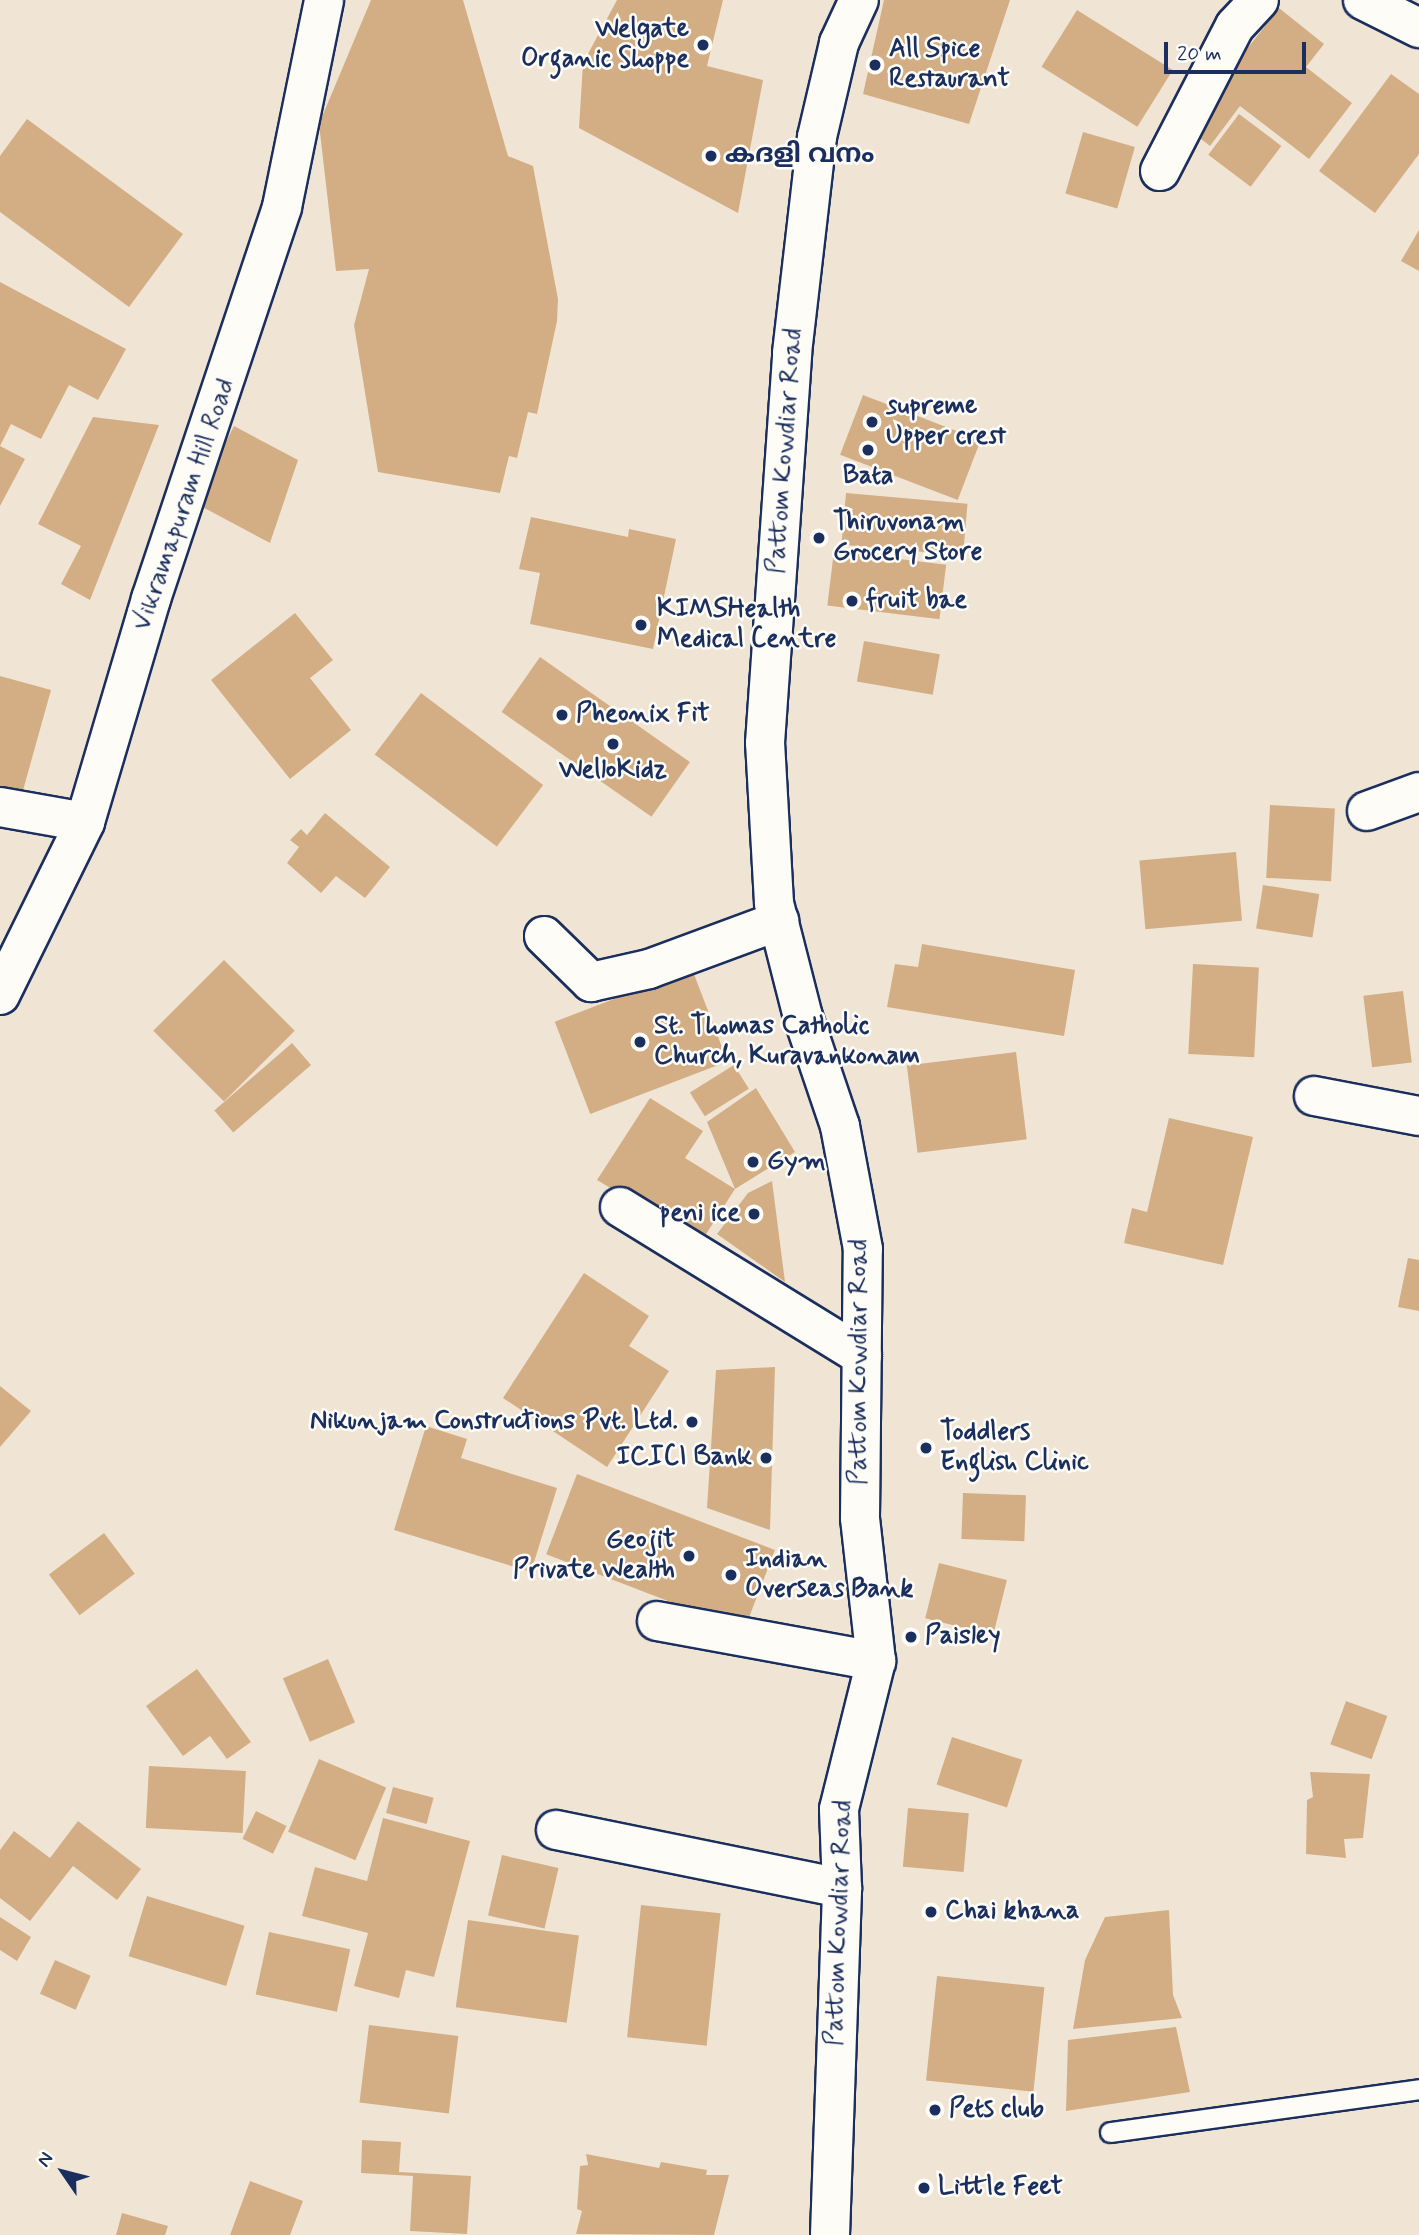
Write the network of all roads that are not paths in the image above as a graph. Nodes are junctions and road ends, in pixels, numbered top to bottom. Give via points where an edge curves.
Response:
1 (324, 0) edge
2 (859, 0) edge
3 (1259, 0) edge
4 (1363, 0) edge
5 (1416, 20) edge
6 (1160, 171) dead end
7 (1419, 792) edge
8 (0, 807) edge
9 (1367, 810) dead end
10 (85, 822) junction
11 (779, 921) junction
12 (544, 936) dead end
13 (0, 995) edge
14 (1314, 1096) dead end
15 (1419, 1116) edge
16 (620, 1207) dead end
17 (862, 1356) junction
18 (657, 1622) dead end
19 (876, 1661) junction
20 (556, 1830) dead end
21 (842, 1888) junction
22 (1419, 2089) edge
23 (1110, 2132) dead end
24 (830, 2235) edge

1 - 10 street, Vikramapuram Hill Road via 282,207 151,599
2 - 11 street, Pattom Kowdiar Road via 839,43 817,137 792,353 765,743 774,903
3 - 6 street via 1235,26
4 - 5 street
7 - 9 street
8 - 10 street
10 - 13 street, Vikramapuram Hill Road
11 - 12 street via 649,969 591,982
11 - 17 street, Pattom Kowdiar Road via 845,1153 863,1249
14 - 15 street
16 - 17 street
17 - 19 street, Pattom Kowdiar Road via 860,1518
18 - 19 street
19 - 21 street, Pattom Kowdiar Road via 839,1808
20 - 21 street
21 - 24 street, Pattom Kowdiar Road
22 - 23 lane

